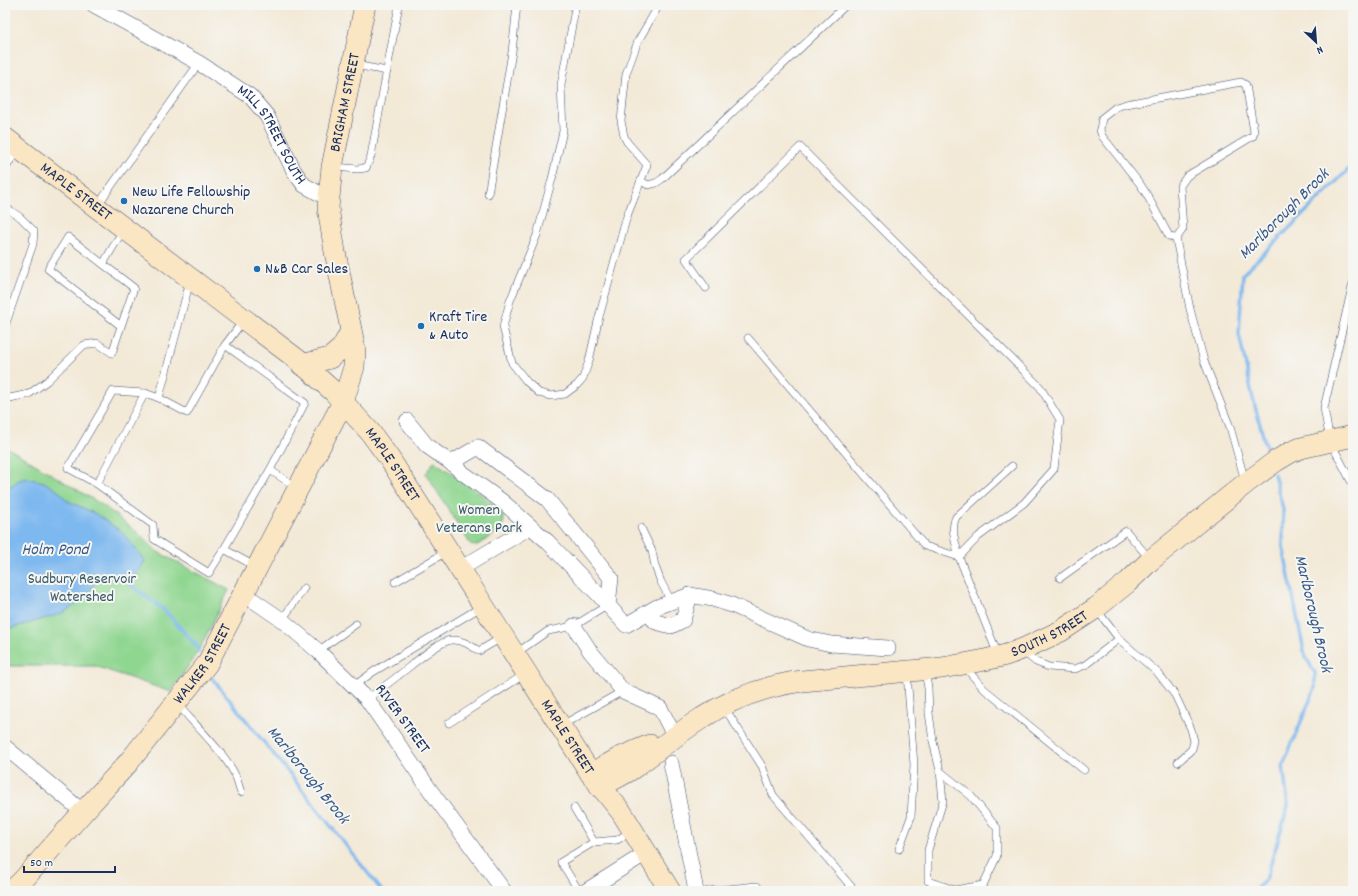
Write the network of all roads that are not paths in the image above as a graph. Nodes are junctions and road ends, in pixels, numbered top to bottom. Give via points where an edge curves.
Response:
1 (94, 5) edge
2 (365, 5) edge
3 (399, 5) edge
4 (517, 5) edge
5 (574, 5) edge
6 (659, 5) edge
7 (846, 5) edge
8 (199, 63) junction
9 (353, 65) junction
10 (387, 71) junction
11 (12, 143) edge
12 (332, 167) junction
13 (5, 169) edge
14 (641, 181) junction
15 (488, 194) dead end
16 (329, 199) junction
17 (5, 207) edge
18 (96, 207) junction
19 (124, 228) junction
20 (1176, 239) junction
21 (103, 264) junction
22 (191, 279) junction
23 (1353, 283) edge
24 (706, 288) dead end
25 (244, 319) junction
26 (5, 326) edge
27 (121, 326) junction
28 (351, 331) junction
29 (748, 338) dead end
30 (225, 345) junction
31 (302, 364) junction
32 (144, 393) junction
33 (159, 398) junction
34 (5, 399) edge
35 (343, 402) junction
36 (407, 421) dead end
37 (1353, 436) edge
38 (1330, 440) junction
39 (451, 463) junction
40 (1012, 466) dead end
41 (270, 470) junction
42 (1246, 483) junction
43 (96, 484) junction
44 (1353, 485) edge
45 (298, 488) junction
46 (530, 527) junction
47 (641, 528) dead end
48 (224, 549) junction
49 (448, 550) junction
50 (959, 556) junction
51 (1151, 560) junction
52 (257, 568) junction
53 (460, 569) junction
54 (1060, 578) dead end
55 (395, 582) dead end
56 (304, 588) dead end
57 (244, 594) junction
58 (690, 595) junction
59 (671, 601) junction
60 (483, 605) junction
61 (608, 605) junction
62 (1096, 608) junction
63 (647, 613) junction
64 (282, 620) junction
65 (356, 624) dead end
66 (574, 626) junction
67 (503, 637) junction
68 (1119, 638) junction
69 (888, 648) dead end
70 (1021, 649) junction
71 (318, 650) junction
72 (514, 654) junction
73 (998, 657) junction
74 (963, 665) junction
75 (916, 671) junction
76 (526, 673) junction
77 (354, 686) junction
78 (623, 691) junction
79 (367, 699) junction
80 (176, 704) junction
81 (724, 706) junction
82 (697, 721) junction
83 (449, 723) dead end
84 (673, 733) junction
85 (566, 734) junction
86 (5, 747) edge
87 (1178, 762) dead end
88 (671, 764) dead end
89 (624, 765) junction
90 (1084, 770) dead end
91 (940, 771) junction
92 (596, 780) junction
93 (241, 792) dead end
94 (574, 808) dead end
95 (83, 812) junction
96 (627, 822) junction
97 (594, 842) junction
98 (899, 848) dead end
99 (646, 853) junction
100 (12, 891) edge
101 (504, 891) edge
102 (579, 891) edge
103 (586, 891) edge
104 (670, 891) edge
105 (696, 891) edge
106 (708, 891) edge
107 (761, 891) edge
108 (855, 891) edge

1 - 8 street, MILL STREET SOUTH
2 - 9 main road, BRIGHAM STREET
3 - 10 lane
4 - 15 lane via 512,52
5 - 14 lane via 571,36 561,85 563,131 537,235 510,301 503,327 512,362 539,393 551,396 565,394 583,378 590,361 598,321 627,216
6 - 14 lane via 638,41 626,74 621,121 627,142 647,165
7 - 14 lane via 662,179 648,185
8 - 16 street, MILL STREET SOUTH via 250,96 266,116 294,171 304,185
8 - 18 lane
9 - 10 lane
9 - 12 main road, BRIGHAM STREET
10 - 12 lane via 371,156 366,168
11 - 13 lane
11 - 18 main road, MAPLE STREET
12 - 16 main road, BRIGHAM STREET
16 - 28 main road via 328,208 335,252
17 - 26 lane via 34,231 33,244
18 - 19 main road, MAPLE STREET
19 - 21 lane
19 - 22 main road, MAPLE STREET
20 - 20 lane via 1184,229 1180,186 1187,176 1254,136 1246,85 1241,82 1126,104 1116,107 1102,118 1102,136 1147,195 1169,236
20 - 42 lane via 1190,309 1204,361 1230,427
21 - 27 lane via 134,288
21 - 27 lane via 68,237 48,269
22 - 25 main road, MAPLE STREET
22 - 33 lane
23 - 38 lane via 1324,408
24 - 50 lane via 686,259 800,147 1040,387 1060,420 1054,469 1024,503 978,537
25 - 30 lane
25 - 31 main road, MAPLE STREET
27 - 34 lane via 112,353 97,343 84,345 47,381 29,394
28 - 31 main road via 342,348 330,358
28 - 35 main road via 355,348 354,367
29 - 50 lane via 925,546
30 - 33 lane via 187,413
30 - 41 lane via 305,403
31 - 35 main road, MAPLE STREET
32 - 33 lane
32 - 43 lane
32 - 43 lane via 113,391 68,468
35 - 45 main road, WALKER STREET
35 - 49 main road, MAPLE STREET via 389,458
36 - 39 street via 427,446
37 - 38 main road, SOUTH STREET
38 - 42 main road, SOUTH STREET via 1291,452
38 - 44 lane
39 - 46 street via 503,502
39 - 61 street via 478,448 548,499 611,578
40 - 50 lane via 956,517 953,523
41 - 45 lane
41 - 48 lane
42 - 51 main road, SOUTH STREET
43 - 48 lane via 153,525 154,539 209,573
45 - 52 main road, WALKER STREET
46 - 53 street
46 - 61 street via 547,541
47 - 59 lane via 652,551 661,582
48 - 52 lane
49 - 53 main road, MAPLE STREET
49 - 55 lane
50 - 73 lane
51 - 54 lane via 1126,531
51 - 62 main road, SOUTH STREET
52 - 57 main road, WALKER STREET
53 - 60 main road, MAPLE STREET
56 - 64 lane
57 - 64 street, RIVER STREET
57 - 80 main road, WALKER STREET via 207,664
58 - 59 street
58 - 63 street via 683,620 671,626 656,622
58 - 69 street via 732,605 808,639 831,644
59 - 63 street
60 - 67 main road, MAPLE STREET
60 - 77 lane
61 - 63 street via 626,625
61 - 66 lane
62 - 68 lane
62 - 70 main road, SOUTH STREET via 1061,630
64 - 71 street, RIVER STREET
65 - 71 lane
66 - 72 lane via 548,631
66 - 78 street via 590,651
67 - 72 main road, MAPLE STREET
67 - 79 lane via 479,651 458,640 446,641 418,659
68 - 70 lane via 1085,665 1075,669 1049,667 1036,662
68 - 87 lane via 1158,673 1174,695 1191,728 1194,741 1192,749
70 - 73 main road, SOUTH STREET
71 - 77 street, RIVER STREET
72 - 76 main road, MAPLE STREET
73 - 74 main road, SOUTH STREET
74 - 75 main road, SOUTH STREET
74 - 90 lane via 984,689
75 - 81 main road, SOUTH STREET via 786,683 760,690
75 - 91 lane via 928,688 933,741
75 - 98 lane via 911,818
76 - 83 lane
76 - 85 main road, MAPLE STREET
77 - 79 street, RIVER STREET
78 - 84 street via 660,708
78 - 85 lane
79 - 101 street, RIVER STREET
80 - 93 lane via 217,749 237,778
80 - 95 main road, WALKER STREET via 128,763
81 - 82 main road, SOUTH STREET
81 - 108 lane via 762,766 773,795
82 - 84 main road, SOUTH STREET
82 - 89 main road, SOUTH STREET
84 - 89 main road, SOUTH STREET
85 - 89 main road via 592,754
85 - 92 main road, MAPLE STREET
86 - 95 street
88 - 105 street
89 - 92 main road, SOUTH STREET
89 - 96 main road via 618,803
91 - 91 lane via 971,796 997,828 997,856 983,885 955,890 928,881 928,850 943,801
92 - 96 main road, MAPLE STREET
94 - 97 lane
95 - 100 main road, WALKER STREET
96 - 97 lane via 617,840
96 - 99 main road, MAPLE STREET
97 - 102 lane via 561,862
99 - 103 street
99 - 104 main road, MAPLE STREET
106 - 107 lane via 757,886

